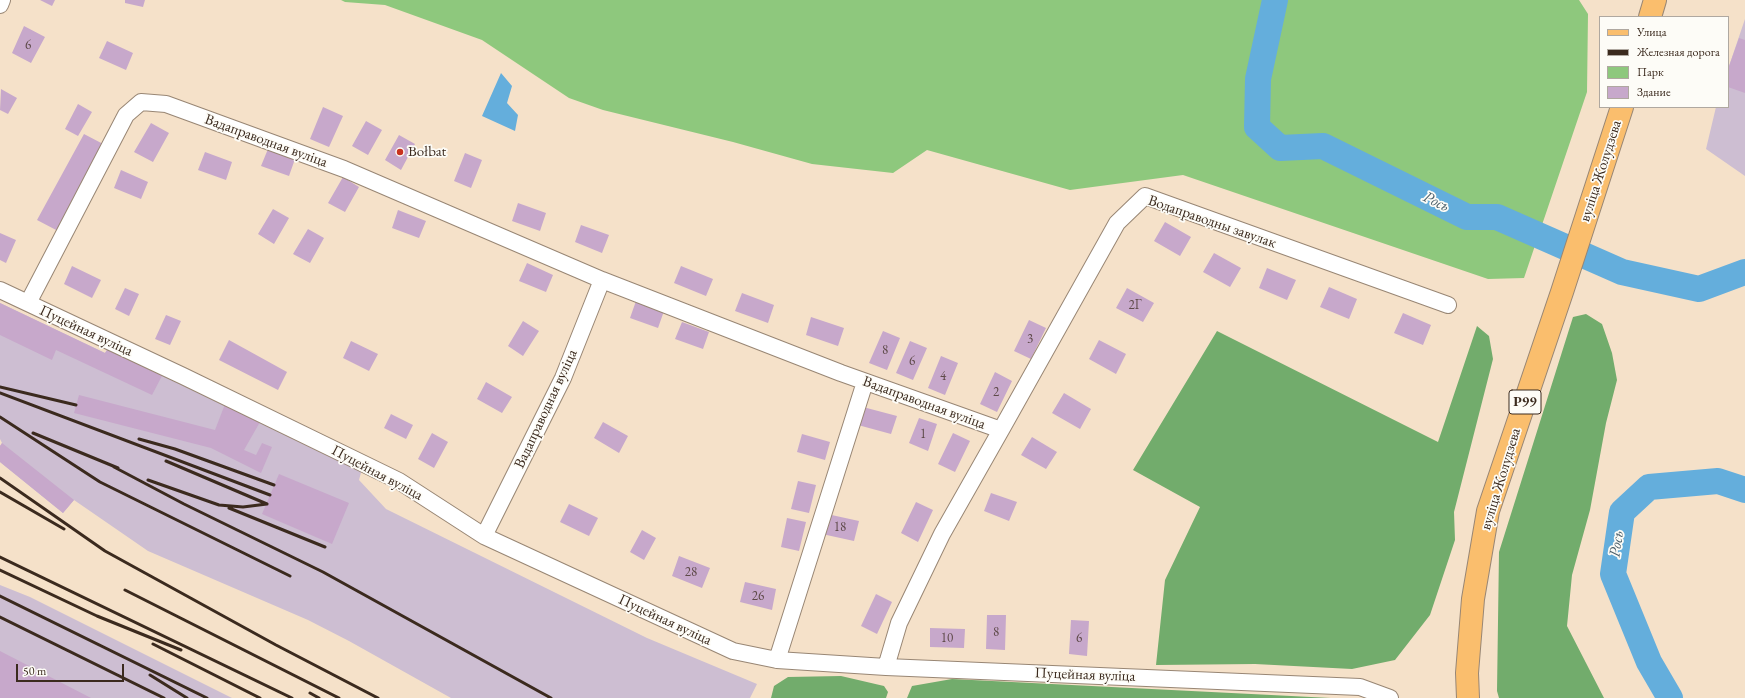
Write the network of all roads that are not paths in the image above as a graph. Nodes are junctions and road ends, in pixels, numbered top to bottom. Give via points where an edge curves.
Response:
1 (2, 0) edge
2 (1655, 0) edge
3 (0, 5) edge
4 (1650, 16) edge
5 (1622, 108) edge
6 (602, 280) junction
7 (0, 290) edge
8 (28, 303) junction
9 (1448, 305) dead end
10 (865, 382) junction
11 (1001, 430) junction
12 (484, 536) junction
13 (777, 660) junction
14 (886, 667) junction
15 (1390, 698) edge
16 (1468, 698) edge

1 - 3 street
2 - 4 main road
5 - 16 main road, вуліца Жолудзева / Р99 via 1488,511 1473,599 1467,673
6 - 8 street, Вадаправодная вуліца via 344,169 166,104 141,102 126,115
6 - 10 street, Вадаправодная вуліца
6 - 12 street, Вадаправодная вуліца via 563,378
7 - 8 street, Пуцейная вуліца
8 - 12 street, Пуцейная вуліца via 399,481
9 - 11 street, Водаправодны завулак via 1145,196 1117,223
10 - 11 street, Вадаправодная вуліца
10 - 13 street
11 - 14 street, Вадаправодная вуліца via 942,534 899,623
12 - 13 street, Пуцейная вуліца via 733,651
13 - 14 street, Пуцейная вуліца
14 - 15 street, Пуцейная вуліца via 1360,687

